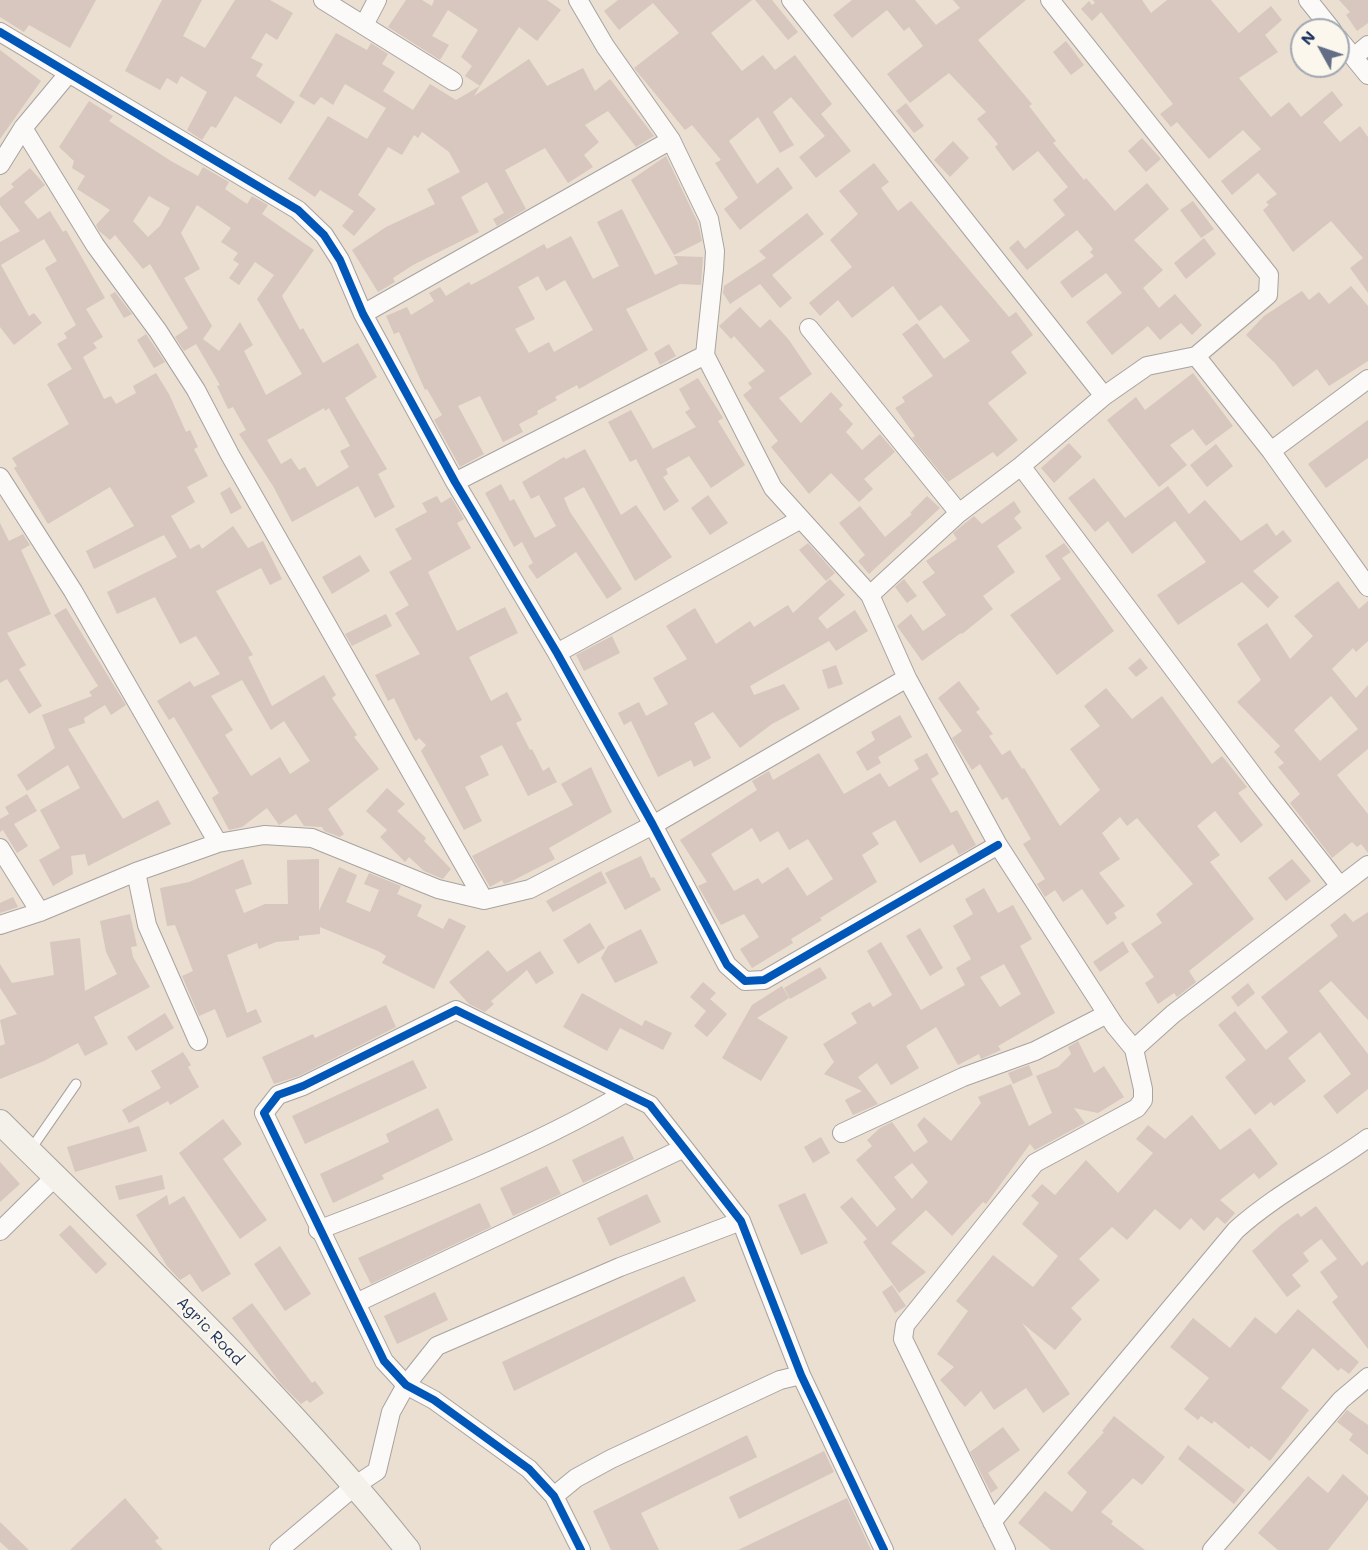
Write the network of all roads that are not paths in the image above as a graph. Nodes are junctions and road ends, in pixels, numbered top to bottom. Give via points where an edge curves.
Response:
1 (323, 0) edge
2 (377, 0) edge
3 (791, 0) edge
4 (1050, 0) edge
5 (1308, 0) edge
6 (580, 1) edge
7 (1322, 18) edge
8 (364, 25) junction
9 (0, 32) edge
10 (1368, 45) edge
11 (1350, 52) edge
12 (1354, 57) junction
13 (68, 74) junction
14 (1368, 75) edge
15 (453, 81) dead end
16 (23, 129) junction
17 (671, 140) junction
18 (0, 165) edge
19 (363, 314) junction
20 (809, 328) dead end
21 (705, 355) junction
22 (1196, 356) junction
23 (1368, 379) edge
24 (1104, 396) junction
25 (1271, 451) junction
26 (1021, 466) junction
27 (0, 477) edge
28 (455, 482) junction
29 (959, 513) junction
30 (801, 519) junction
31 (1368, 587) edge
32 (870, 595) junction
33 (557, 653) junction
34 (907, 678) junction
35 (653, 825) junction
36 (218, 843) junction
37 (998, 845) junction
38 (0, 848) edge
39 (1368, 865) edge
40 (136, 872) junction
41 (1340, 886) junction
42 (484, 900) junction
43 (40, 912) junction
44 (0, 925) edge
45 (1107, 1014) junction
46 (198, 1041) dead end
47 (1134, 1049) junction
48 (76, 1084) dead end
49 (626, 1093) junction
50 (0, 1122) edge
51 (842, 1134) dead end
52 (1368, 1138) edge
53 (684, 1148) junction
54 (29, 1151) junction
55 (56, 1177) junction
56 (741, 1221) junction
57 (318, 1230) junction
58 (0, 1231) edge
59 (356, 1303) junction
60 (801, 1375) junction
61 (1368, 1377) edge
62 (406, 1385) junction
63 (356, 1485) junction
64 (554, 1496) junction
65 (992, 1521) junction
66 (279, 1550) edge
67 (408, 1550) edge
68 (581, 1550) edge
69 (884, 1550) edge
70 (1006, 1550) edge
71 (1212, 1550) edge

1 - 8 street
2 - 8 street
3 - 24 street
4 - 22 street via 1269,275 1268,295
5 - 7 street
6 - 17 street via 605,46
8 - 15 street
9 - 13 street
10 - 12 street
11 - 12 street
12 - 14 street
13 - 16 street
13 - 19 street via 298,210 324,235 340,260
16 - 18 street
16 - 42 street via 95,245 196,390
17 - 19 street
17 - 21 street via 709,219 713,237 713,299
19 - 28 street
20 - 29 street
21 - 28 street
21 - 30 street via 773,488
22 - 24 street via 1147,366
22 - 25 street
23 - 25 street
24 - 26 street
25 - 31 street
26 - 29 street
26 - 41 street
27 - 36 street via 73,591
28 - 33 street
29 - 32 street
30 - 32 street
30 - 33 street
32 - 34 street
33 - 35 street
34 - 35 street
34 - 37 street
35 - 37 street via 727,965 745,981 764,980
35 - 42 street via 530,890
36 - 40 street
36 - 42 street via 264,835 312,838 438,889
37 - 45 street
38 - 43 street
39 - 41 street
40 - 43 street
40 - 46 street via 147,925
41 - 47 street via 1173,1014
43 - 44 street
45 - 47 street
45 - 51 street via 1035,1052 963,1077
47 - 65 street via 1143,1089 1143,1100 1137,1108 1035,1164 905,1325 903,1339
48 - 54 lane
49 - 53 street via 650,1105
49 - 57 street via 574,1123 446,1180
49 - 57 street via 456,1010 278,1095 264,1113
50 - 54 street, Agric Road
52 - 65 street via 1269,1202 1236,1230
53 - 56 street
53 - 59 street
54 - 55 street, Agric Road
55 - 58 street
55 - 63 street, Agric Road via 203,1323
56 - 60 street
56 - 62 street via 620,1267 437,1346
57 - 59 street
59 - 62 street via 384,1361
60 - 64 street via 780,1380 611,1459 576,1478
60 - 69 street
61 - 71 street via 1341,1400
62 - 63 street via 391,1412 377,1470
62 - 64 street via 434,1400 529,1468
63 - 66 street
63 - 67 street, Agric Road
64 - 68 street
65 - 70 street

